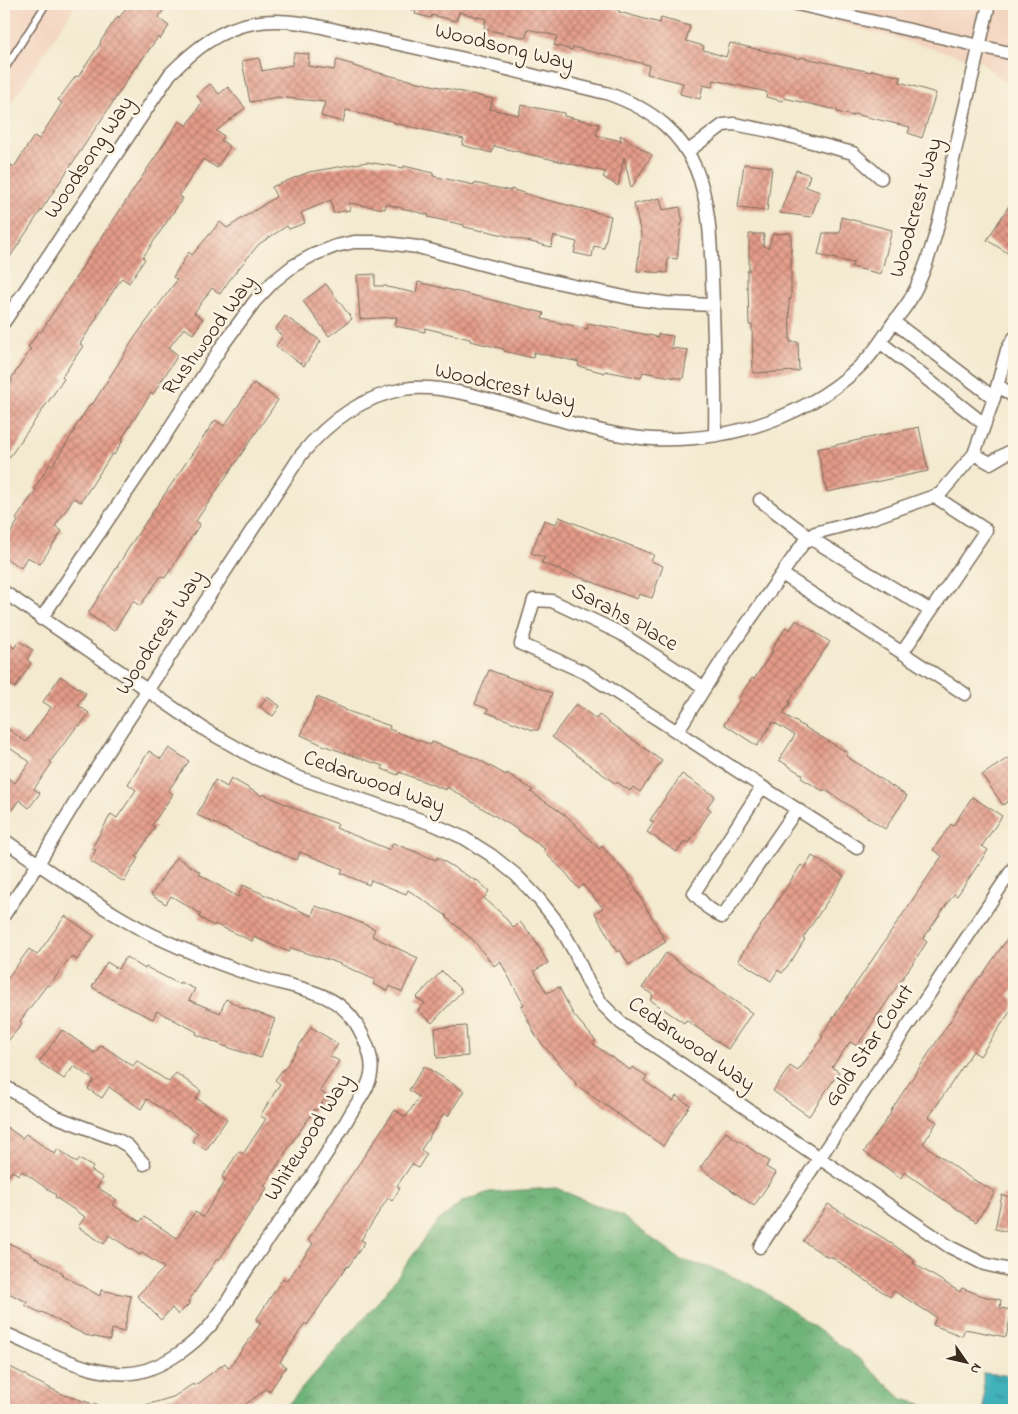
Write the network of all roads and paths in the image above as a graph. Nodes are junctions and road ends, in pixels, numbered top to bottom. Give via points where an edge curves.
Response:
1 (46, 4) edge
2 (797, 4) edge
3 (989, 4) edge
4 (979, 46) junction
5 (1014, 54) edge
6 (4, 70) edge
7 (686, 152) junction
8 (880, 178) dead end
9 (713, 305) junction
10 (4, 322) edge
11 (894, 322) junction
12 (1014, 338) edge
13 (880, 342) junction
14 (998, 385) junction
15 (1014, 397) edge
16 (994, 398) junction
17 (984, 424) junction
18 (715, 434) junction
19 (1014, 449) edge
20 (974, 454) junction
21 (934, 496) junction
22 (760, 500) dead end
23 (810, 538) junction
24 (782, 574) junction
25 (4, 592) edge
26 (931, 611) junction
27 (41, 619) junction
28 (902, 653) junction
29 (705, 688) junction
30 (146, 691) junction
31 (965, 694) dead end
32 (677, 732) junction
33 (762, 787) junction
34 (797, 810) junction
35 (4, 840) edge
36 (858, 848) dead end
37 (38, 864) junction
38 (1014, 867) edge
39 (4, 915) edge
40 (4, 1086) edge
41 (819, 1158) junction
42 (144, 1164) dead end
43 (760, 1247) dead end
44 (1014, 1271) edge
45 (4, 1333) edge

1 - 6 lane
2 - 4 street
3 - 4 street, Woodcrest Way
4 - 5 street
4 - 11 street, Woodcrest Way via 935,232 922,273
7 - 8 street via 723,126 734,124 853,153
7 - 9 street, Woodsong Way via 703,184 710,229
7 - 10 street, Woodsong Way via 681,141 663,122 635,105 606,94 304,22 252,23 210,39 170,74
9 - 18 street, Woodsong Way
9 - 27 street, Rushwood Way via 629,298 506,271 418,247 354,242 313,255 293,266 255,301
11 - 13 street, Woodcrest Way
11 - 16 street
12 - 14 street via 1007,350
13 - 17 street
13 - 18 street, Woodcrest Way via 839,383 810,402 786,415
14 - 15 street
14 - 16 street
16 - 17 street
17 - 20 street
18 - 30 street, Woodcrest Way via 683,438 622,435 441,390 404,389 377,396 337,418 301,455
19 - 20 street via 990,463
20 - 21 street via 940,494
21 - 23 street via 872,518 815,533
21 - 26 street via 986,530
22 - 23 street
23 - 24 street
23 - 26 street
24 - 28 street
24 - 29 street
25 - 27 street
26 - 28 street
27 - 30 street
28 - 31 street
29 - 32 street
29 - 32 street, Sarahs Place via 620,633 552,602 534,600 521,644 586,673
30 - 37 street, Woodcrest Way
30 - 41 street, Cedarwood Way via 255,758 300,778 435,825 491,855 516,875 558,923 602,1004 621,1023
32 - 33 street, Sarahs Place
33 - 34 street, Sarahs Place
33 - 34 street via 694,892 706,907 722,917
34 - 36 street, Sarahs Place
35 - 37 street, Whitewood Way
37 - 39 street, Woodcrest Way
37 - 45 street, Whitewood Way via 87,898 168,942 257,977 322,995 339,1004 358,1026 372,1072 332,1148 216,1318 189,1346 147,1370 112,1374 87,1369
38 - 41 street, Gold Star Court
40 - 42 street via 54,1116 118,1140
41 - 43 street, Gold Star Court
41 - 44 street, Cedarwood Way via 950,1247 984,1264

